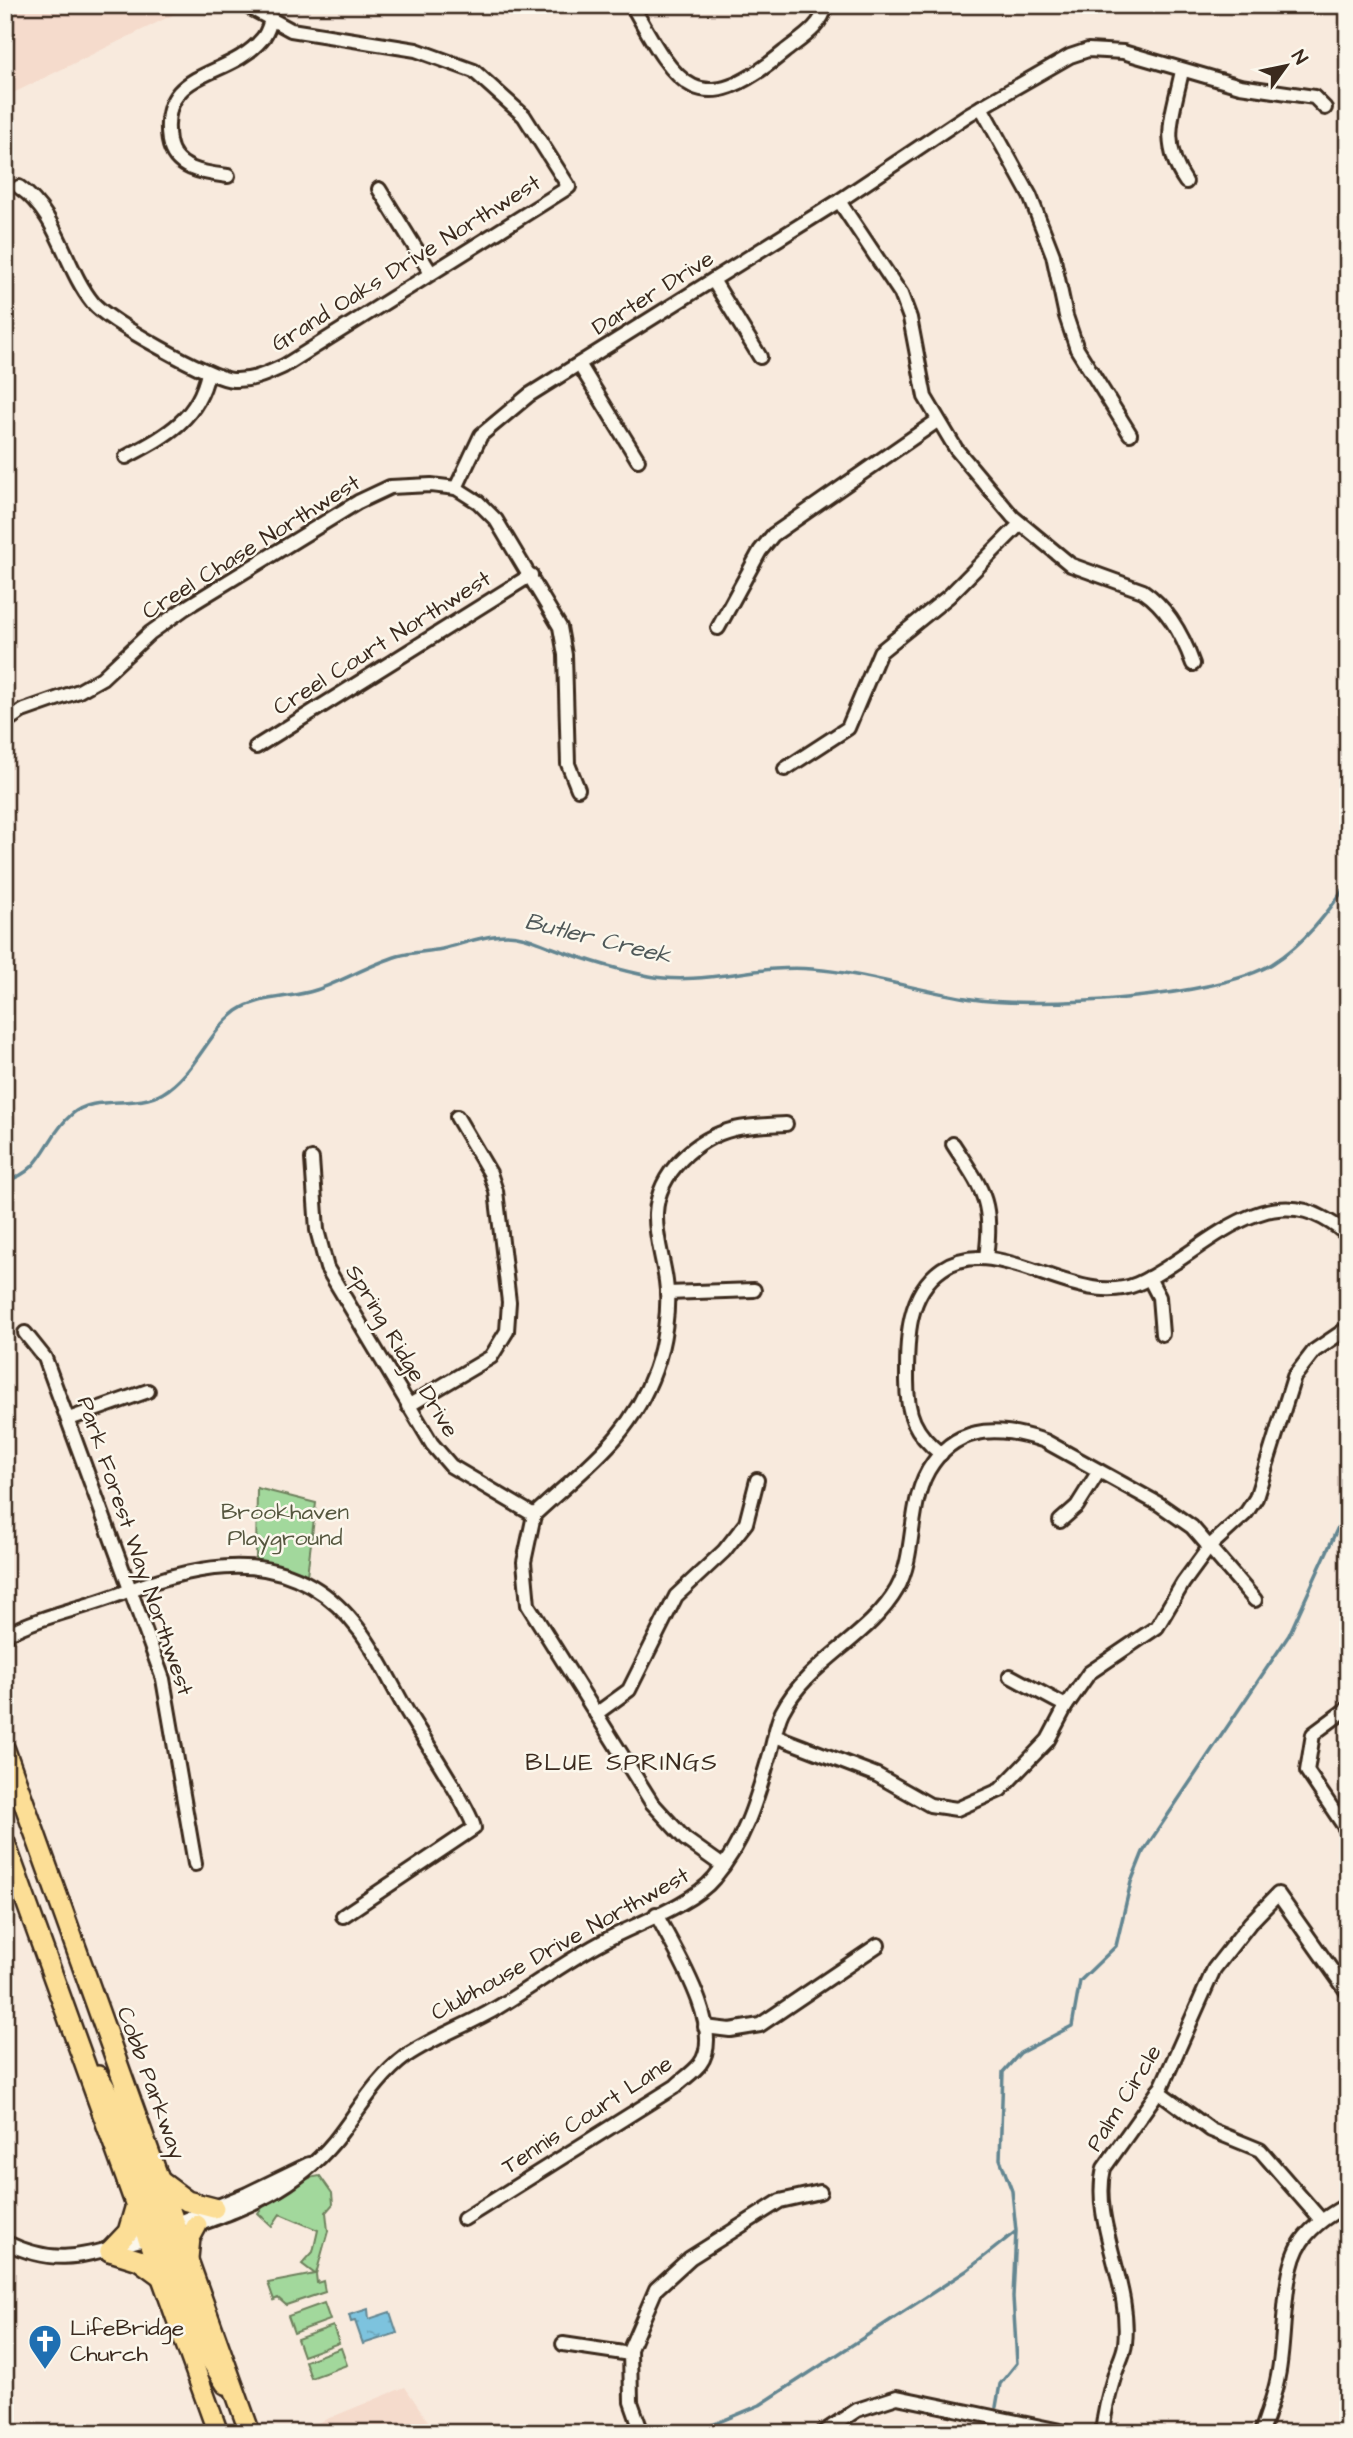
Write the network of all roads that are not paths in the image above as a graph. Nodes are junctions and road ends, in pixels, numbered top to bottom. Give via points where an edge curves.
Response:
1 (245, 5) edge
2 (632, 5) edge
3 (826, 5) edge
4 (271, 20) junction
5 (1182, 71) junction
6 (981, 107) junction
7 (1325, 108) dead end
8 (228, 176) dead end
9 (1185, 183) dead end
10 (19, 187) dead end
11 (379, 189) dead end
12 (839, 201) junction
13 (431, 273) junction
14 (713, 280) junction
15 (760, 357) dead end
16 (579, 364) junction
17 (208, 373) junction
18 (936, 421) junction
19 (1130, 434) dead end
20 (126, 457) dead end
21 (638, 460) dead end
22 (456, 488) junction
23 (1020, 524) junction
24 (531, 575) junction
25 (718, 628) dead end
26 (1193, 664) dead end
27 (5, 722) edge
28 (256, 747) dead end
29 (785, 769) dead end
30 (578, 789) dead end
31 (457, 1116) dead end
32 (786, 1124) dead end
33 (953, 1144) dead end
34 (312, 1159) dead end
35 (1348, 1237) edge
36 (986, 1256) junction
37 (1149, 1278) junction
38 (754, 1290) dead end
39 (667, 1293) junction
40 (1348, 1328) edge
41 (26, 1333) dead end
42 (1162, 1335) dead end
43 (148, 1391) dead end
44 (408, 1406) junction
45 (69, 1419) junction
46 (941, 1454) junction
47 (1099, 1471) junction
48 (757, 1480) dead end
49 (534, 1515) junction
50 (1060, 1521) dead end
51 (1210, 1546) junction
52 (131, 1590) junction
53 (1255, 1600) dead end
54 (9, 1632) edge
55 (1010, 1676) dead end
56 (1066, 1706) junction
57 (1348, 1708) edge
58 (596, 1714) junction
59 (775, 1736) junction
60 (5, 1750) edge
61 (1348, 1832) edge
62 (5, 1843) edge
63 (195, 1864) dead end
64 (723, 1866) junction
65 (656, 1914) junction
66 (343, 1916) dead end
67 (878, 1945) dead end
68 (1348, 1993) edge
69 (705, 2027) junction
70 (82, 2055) junction
71 (1158, 2091) junction
72 (315, 2160) junction
73 (160, 2180) junction
74 (820, 2192) dead end
75 (1348, 2204) edge
76 (136, 2206) junction
77 (214, 2207) junction
78 (464, 2219) dead end
79 (1321, 2221) junction
80 (197, 2225) junction
81 (165, 2231) junction
82 (5, 2242) edge
83 (110, 2250) junction
84 (188, 2259) junction
85 (162, 2277) junction
86 (563, 2344) dead end
87 (630, 2354) junction
88 (238, 2398) junction
89 (219, 2433) edge
90 (250, 2433) edge
91 (642, 2433) edge
92 (822, 2433) edge
93 (1070, 2433) edge
94 (1102, 2433) edge
95 (1261, 2433) edge

1 - 4 street, Grand Oaks Drive Northwest
2 - 3 street via 672,74 689,85 717,91 767,66 816,25
4 - 8 street via 263,38 245,53 181,88 172,102 167,123 171,150 185,167
4 - 13 street, Grand Oaks Drive Northwest via 291,30 416,51 474,71 524,116 548,150 569,187
5 - 6 street, Darter Drive via 1123,52 1088,50 1049,66
5 - 7 street, Darter Drive via 1240,86 1314,97
5 - 9 street via 1168,140 1173,164
6 - 12 street, Darter Drive
6 - 19 street via 1030,195 1053,255 1077,349
10 - 17 street, Grand Oaks Drive Northwest via 37,200 93,303 125,330
11 - 13 street
12 - 14 street, Darter Drive
12 - 18 street via 901,294 925,397
13 - 17 street, Grand Oaks Drive Northwest via 284,366 254,379 230,380
14 - 15 street
14 - 16 street, Darter Drive
16 - 21 street
16 - 22 street, Darter Drive via 494,422 473,447
17 - 20 street via 204,392 187,419
18 - 23 street
18 - 25 street via 772,535
22 - 24 street via 496,520
22 - 27 street, Creel Chase Northwest via 390,487 358,502 177,614 102,678
23 - 26 street via 1071,565 1153,598 1172,620
23 - 29 street via 949,596 880,652 848,728
24 - 28 street, Creel Court Northwest
24 - 30 street via 560,627 568,764
31 - 44 street via 496,1191 509,1302 507,1331 491,1357
32 - 39 street via 730,1130 680,1160 664,1183 656,1210
33 - 36 street via 985,1196 989,1217
34 - 44 street, Spring Ridge Drive via 317,1230 327,1268
35 - 37 street via 1334,1224 1304,1210 1271,1210 1222,1232
36 - 37 street via 1105,1289
36 - 46 street via 940,1270 925,1284 912,1311 907,1362 910,1417
37 - 42 street via 1160,1304
38 - 39 street
39 - 49 street via 656,1368 643,1398 607,1451
40 - 51 street via 1301,1366 1256,1498
41 - 45 street, Park Forest Way Northwest via 45,1358
43 - 45 street
44 - 49 street, Spring Ridge Drive via 451,1466
45 - 52 street, Park Forest Way Northwest
46 - 47 street, Clubhouse Drive Northwest via 974,1432 1009,1430 1045,1441
46 - 59 street, Clubhouse Drive Northwest via 924,1479 916,1502 897,1588 879,1612 809,1676 782,1712
47 - 50 street via 1077,1506
47 - 51 street, Clubhouse Drive Northwest via 1159,1504
48 - 58 street via 746,1523 724,1551 676,1596 629,1690
49 - 58 street via 524,1562 528,1605
51 - 53 street, Clubhouse Drive Northwest
51 - 56 street via 1157,1627 1089,1673
52 - 54 street
52 - 63 street, Park Forest Way Northwest via 163,1679
52 - 66 street via 200,1567 238,1564 272,1569 325,1595 362,1633 474,1828
55 - 56 street
56 - 59 street via 1048,1740 1000,1790 957,1809 930,1805 877,1775
57 - 61 street via 1313,1734 1307,1770
58 - 64 street via 652,1804 685,1839
59 - 64 street, Clubhouse Drive Northwest via 741,1839
60 - 73 main road, Cobb Parkway
62 - 70 main road, Cobb Parkway
64 - 65 street, Clubhouse Drive Northwest via 713,1881
65 - 69 street, Tennis Court Lane via 697,1996
65 - 72 street, Clubhouse Drive Northwest via 405,2057 371,2090
67 - 69 street via 760,2025 730,2030
68 - 71 street, Palm Circle via 1278,1894 1214,1969
69 - 78 street, Tennis Court Lane via 708,2038 701,2063 676,2086
70 - 76 main road, Cobb Parkway
70 - 81 main road via 117,2107
71 - 79 street via 1211,2130 1260,2150
71 - 94 street, Palm Circle via 1104,2168 1101,2180 1100,2199 1121,2280 1125,2346
72 - 77 street, Clubhouse Drive Northwest
72 - 80 street, Clubhouse Drive Northwest via 299,2179 275,2193
73 - 77 main road via 187,2201
73 - 81 main road, Cobb Parkway
74 - 87 street via 780,2200 690,2258 656,2289
75 - 79 street
76 - 81 main road, Cobb Parkway
76 - 83 main road via 128,2232
77 - 81 street, Clubhouse Drive Northwest
79 - 95 street via 1293,2256 1278,2378
80 - 81 street, Clubhouse Drive Northwest
80 - 84 main road
81 - 83 street
81 - 84 main road, Cobb Parkway
81 - 85 main road, Cobb Parkway
81 - 88 main road via 209,2359
82 - 83 street via 56,2257
83 - 85 main road via 139,2260
84 - 88 main road, Cobb Parkway
85 - 89 main road, Cobb Parkway
86 - 87 street
87 - 91 street via 631,2402
88 - 90 main road, Cobb Parkway
92 - 93 street via 857,2410 897,2397

